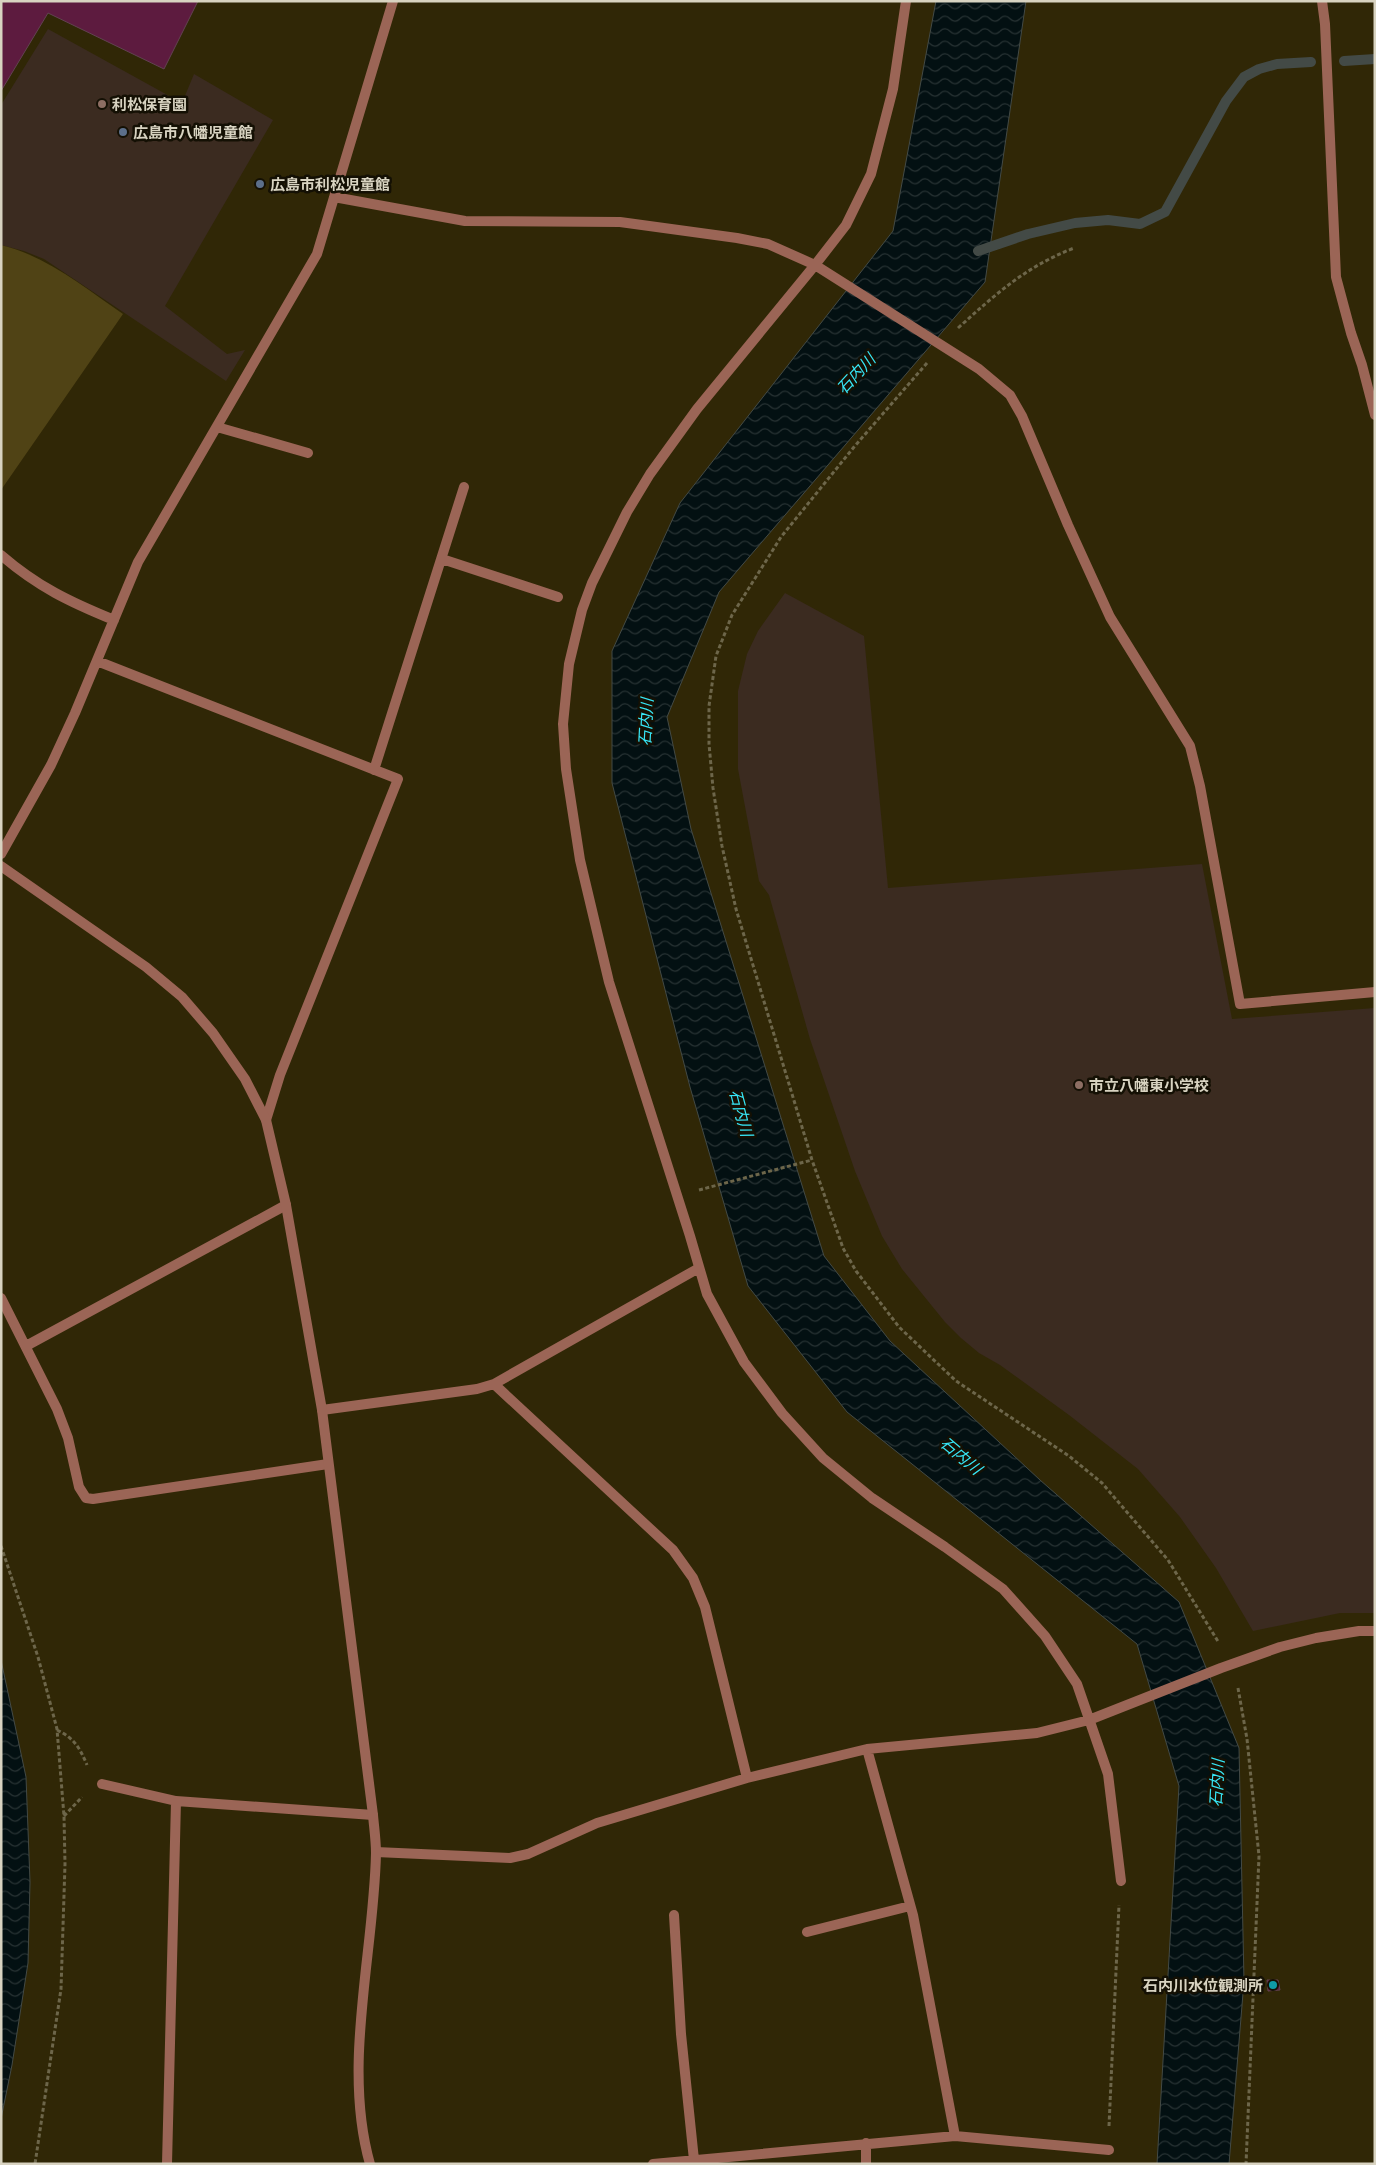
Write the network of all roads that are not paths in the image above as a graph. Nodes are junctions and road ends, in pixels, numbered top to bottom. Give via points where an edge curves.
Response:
1 (393, 1) edge
2 (906, 1) edge
3 (1322, 1) edge
4 (334, 197) junction
5 (815, 266) junction
6 (1375, 415) edge
7 (217, 427) junction
8 (308, 453) dead end
9 (464, 487) dead end
10 (1, 555) edge
11 (442, 558) junction
12 (558, 596) dead end
13 (114, 620) junction
14 (97, 661) junction
15 (374, 770) junction
16 (1, 854) edge
17 (1, 866) edge
18 (1375, 992) edge
19 (266, 1120) junction
20 (286, 1205) junction
21 (699, 1268) junction
22 (1, 1298) edge
23 (26, 1346) junction
24 (494, 1384) junction
25 (322, 1410) junction
26 (328, 1464) junction
27 (1375, 1631) edge
28 (1089, 1720) junction
29 (867, 1749) junction
30 (747, 1778) junction
31 (102, 1784) dead end
32 (176, 1801) junction
33 (373, 1815) junction
34 (376, 1852) junction
35 (1120, 1881) road end
36 (910, 1906) junction
37 (674, 1915) dead end
38 (806, 1932) dead end
39 (955, 2136) junction
40 (866, 2144) junction
41 (1109, 2150) road end
42 (694, 2160) junction
43 (167, 2164) edge
44 (370, 2164) edge
45 (652, 2164) edge
46 (866, 2164) edge

1 - 4 street
2 - 5 street via 893,89 870,174 846,224
3 - 6 street via 1336,278
4 - 5 street via 464,221 620,222 737,238 768,244
4 - 7 street via 317,254
5 - 18 street via 979,369 1010,396 1022,416 1110,617 1190,746 1240,1004
5 - 21 street via 697,409 650,474 592,583 569,664 563,724 566,769 580,860 609,982
7 - 8 street
7 - 13 street via 138,562
9 - 11 street
10 - 13 street via 23,574 68,602
11 - 12 street
11 - 15 street
13 - 14 street
14 - 15 street
14 - 16 street via 51,765
15 - 19 street via 398,780 280,1075
17 - 19 street via 146,967 182,997 213,1033 245,1079
19 - 20 street
20 - 23 street
20 - 25 street
21 - 24 street
21 - 28 street via 707,1294 744,1362 782,1413 823,1458 872,1498 1003,1589 1045,1636 1077,1684
22 - 23 street
23 - 26 street via 57,1409 68,1438 79,1488 86,1498
24 - 25 street via 478,1389
24 - 30 street via 673,1550 693,1578 705,1607
25 - 26 street
26 - 33 street
27 - 28 street via 1316,1638 1280,1647
28 - 29 street via 1037,1733
28 - 35 street via 1108,1774
29 - 30 street
29 - 36 street
30 - 34 street via 597,1823 528,1854 510,1858
31 - 32 street
32 - 33 street
32 - 43 street
33 - 34 street
34 - 44 street via 359,2056 362,2136
36 - 38 street
36 - 39 street
37 - 42 street
39 - 40 street
39 - 41 street
40 - 42 street
40 - 46 street
42 - 45 street

